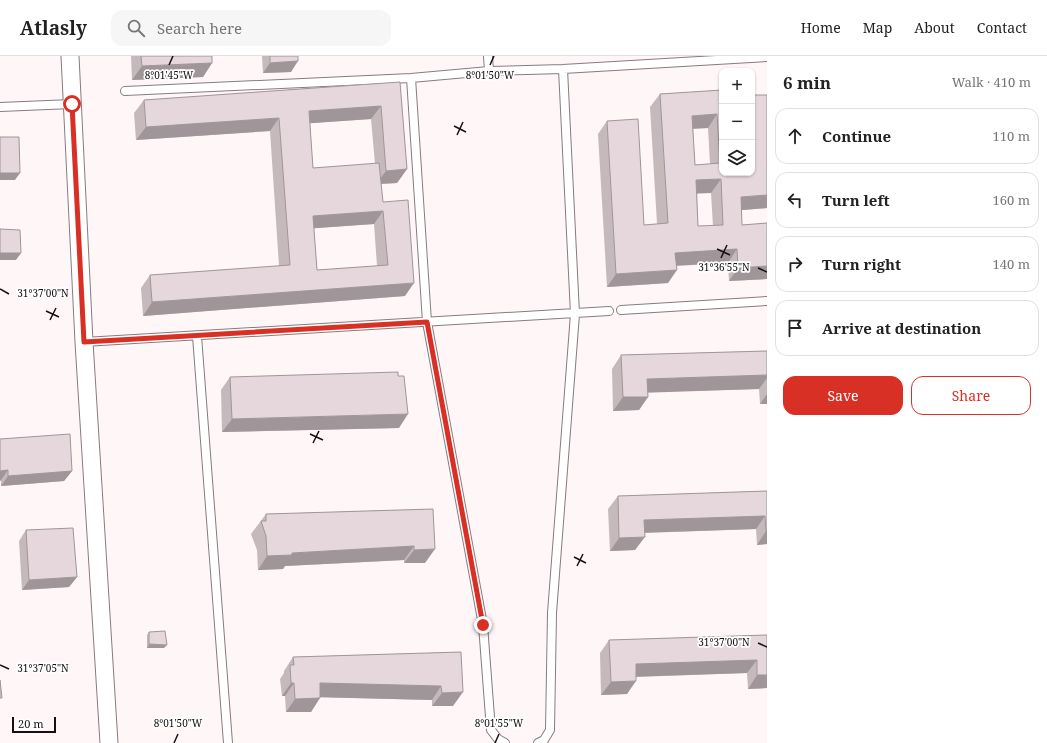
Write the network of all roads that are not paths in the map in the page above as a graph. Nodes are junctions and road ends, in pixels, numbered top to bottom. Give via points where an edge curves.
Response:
1 (70, 56) edge
2 (488, 56) edge
3 (767, 57) edge
4 (563, 69) junction
5 (489, 71) junction
6 (411, 78) junction
7 (125, 91) dead end
8 (72, 104) junction
9 (0, 107) edge
10 (767, 301) edge
11 (621, 310) dead end
12 (609, 311) dead end
13 (575, 314) junction
14 (427, 322) junction
15 (197, 336) junction
16 (84, 342) junction
17 (109, 743) edge
18 (228, 743) edge
19 (505, 743) edge
20 (538, 743) edge

1 - 8 street
2 - 5 lane
3 - 4 lane
4 - 5 lane
4 - 13 lane
5 - 6 lane
6 - 7 lane
6 - 14 lane
8 - 9 lane
8 - 16 street
10 - 11 lane
12 - 13 lane
13 - 14 lane
13 - 20 lane via 552,613 550,730 544,740
14 - 15 lane
14 - 19 lane via 483,625 491,730
15 - 16 lane
15 - 18 lane
16 - 17 street

